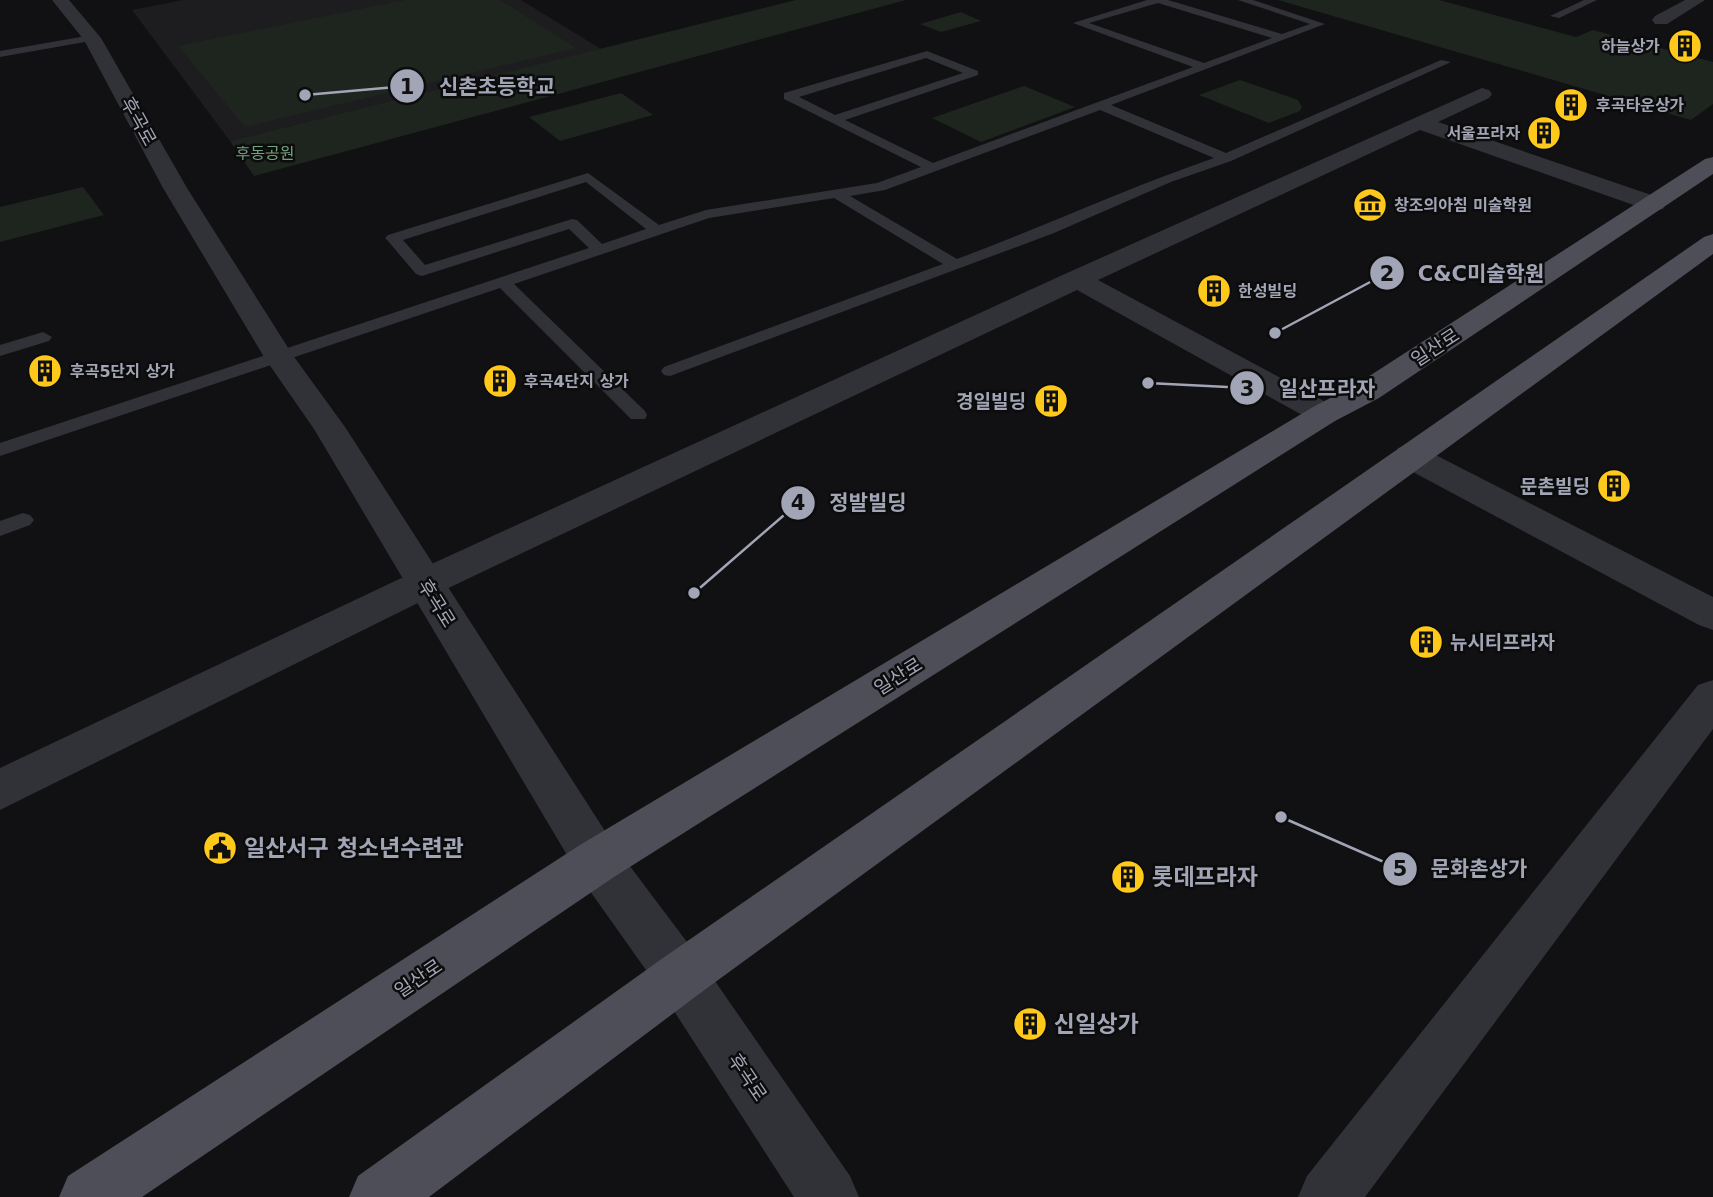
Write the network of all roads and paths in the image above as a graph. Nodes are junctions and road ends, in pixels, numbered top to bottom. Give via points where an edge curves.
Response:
1 (60, 0) edge
2 (1158, 0) edge
3 (1243, 0) edge
4 (1592, 0) edge
5 (1696, 1) edge
6 (1713, 6) edge
7 (1555, 16) dead end
8 (1661, 20) dead end
9 (92, 38) junction
10 (1282, 38) junction
11 (0, 54) edge
12 (1444, 62) dead end
13 (1204, 67) junction
14 (1482, 94) dead end
15 (1100, 105) junction
16 (835, 119) junction
17 (1419, 123) junction
18 (1226, 158) junction
19 (1713, 164) edge
20 (931, 167) junction
21 (837, 194) junction
22 (1654, 204) junction
23 (657, 231) junction
24 (1713, 242) edge
25 (600, 250) junction
26 (954, 264) junction
27 (1077, 279) junction
28 (503, 282) junction
29 (43, 337) dead end
30 (0, 351) edge
31 (279, 357) junction
32 (670, 371) dead end
33 (1324, 414) junction
34 (638, 415) dead end
35 (0, 450) edge
36 (1410, 456) junction
37 (23, 520) dead end
38 (0, 529) edge
39 (425, 583) junction
40 (1713, 615) edge
41 (1713, 697) edge
42 (0, 790) edge
43 (597, 861) junction
44 (681, 975) junction
45 (89, 1197) edge
46 (379, 1197) edge
47 (829, 1197) edge
48 (1328, 1197) edge

1 - 9 street, 후곡로
2 - 10 lane
2 - 13 lane via 1078,23
3 - 10 lane via 1320,24
4 - 7 lane
5 - 6 street
5 - 8 street
9 - 11 lane
9 - 31 street, 후곡로 via 175,188
10 - 13 lane
12 - 18 lane
13 - 15 lane
14 - 17 street
15 - 18 lane
15 - 20 lane
16 - 16 lane via 788,96 927,54 974,73
16 - 20 lane
17 - 22 street
17 - 27 street
18 - 26 lane
19 - 22 main road, 일산로
20 - 21 lane via 880,187
21 - 23 lane via 706,214
21 - 26 lane
22 - 33 main road, 일산로 via 1368,391
23 - 25 lane
23 - 25 lane via 589,177 393,238 422,271 572,223
24 - 36 main road
25 - 28 lane
26 - 32 lane
27 - 33 street
27 - 39 street
28 - 31 lane
28 - 34 lane
29 - 30 lane
31 - 35 lane
31 - 39 street, 후곡로 via 329,427
33 - 43 main road, 일산로
36 - 40 street
36 - 44 main road
37 - 38 lane
39 - 42 street
39 - 43 street, 후곡로
41 - 48 street
43 - 44 street, 후곡로
43 - 45 main road, 일산로
44 - 46 main road
44 - 47 street, 후곡로

